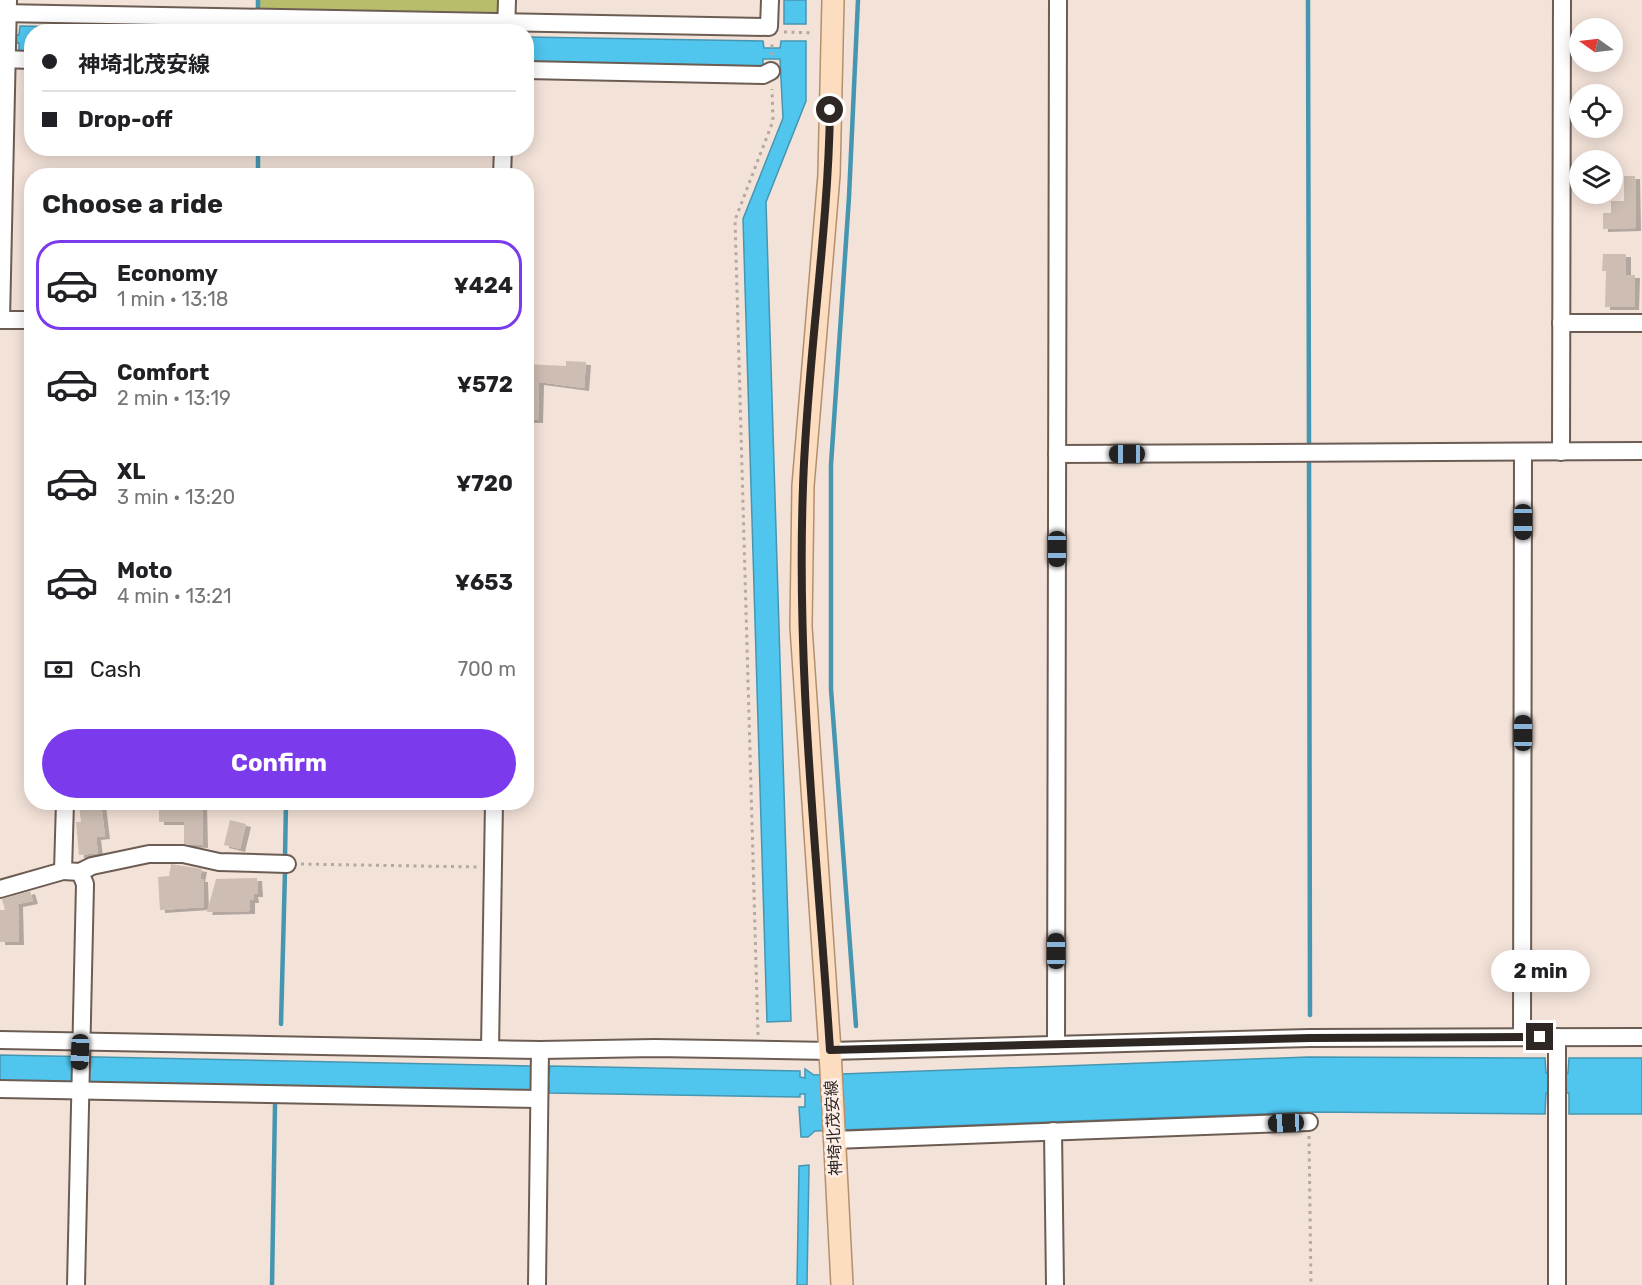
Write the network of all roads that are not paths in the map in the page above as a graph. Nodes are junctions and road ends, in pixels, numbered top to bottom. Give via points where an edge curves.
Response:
1 (507, 0) edge
2 (770, 0) edge
3 (833, 0) edge
4 (1058, 0) edge
5 (1562, 0) edge
6 (5, 9) edge
7 (422, 24) edge
8 (506, 24) edge
9 (534, 27) edge
10 (5, 49) edge
11 (24, 57) edge
12 (534, 70) edge
13 (771, 71) road end
14 (1, 320) edge
15 (24, 320) edge
16 (1562, 323) junction
17 (1642, 323) edge
18 (1642, 451) edge
19 (1523, 452) junction
20 (1562, 452) junction
21 (1057, 454) junction
22 (65, 810) edge
23 (494, 810) edge
24 (287, 864) road end
25 (63, 872) junction
26 (80, 872) junction
27 (0, 888) edge
28 (1522, 1037) junction
29 (1557, 1037) junction
30 (1642, 1037) edge
31 (0, 1040) edge
32 (1056, 1045) junction
33 (80, 1047) junction
34 (490, 1049) junction
35 (540, 1050) junction
36 (830, 1058) junction
37 (540, 1086) junction
38 (79, 1088) junction
39 (0, 1089) edge
40 (1309, 1122) road end
41 (1053, 1131) junction
42 (834, 1140) junction
43 (76, 1285) edge
44 (537, 1285) edge
45 (842, 1285) edge
46 (1055, 1285) edge
47 (1557, 1285) edge

1 - 8 street
2 - 9 street via 770,27
3 - 36 main road, 神埼北茂安線 via 829,175 803,486 801,627
4 - 21 street
5 - 16 street
6 - 7 street
6 - 10 street
10 - 11 street
10 - 14 street
12 - 13 street via 763,75
14 - 15 street
16 - 17 street
16 - 20 street
18 - 20 street
19 - 20 street
19 - 21 street
19 - 28 street
21 - 32 street
22 - 25 street
23 - 34 street
24 - 26 street via 149,854
25 - 26 street
25 - 27 street
26 - 33 street via 85,884
28 - 29 street
28 - 32 street
29 - 30 street
29 - 47 street
31 - 33 street
32 - 36 street
33 - 34 street
33 - 38 street
34 - 35 street
35 - 36 street via 759,1049
35 - 37 street
36 - 42 main road, 神埼北茂安線
37 - 38 street
37 - 44 street
38 - 39 street
38 - 43 street
40 - 41 street
41 - 42 street
41 - 46 street
42 - 45 main road, 神埼北茂安線

